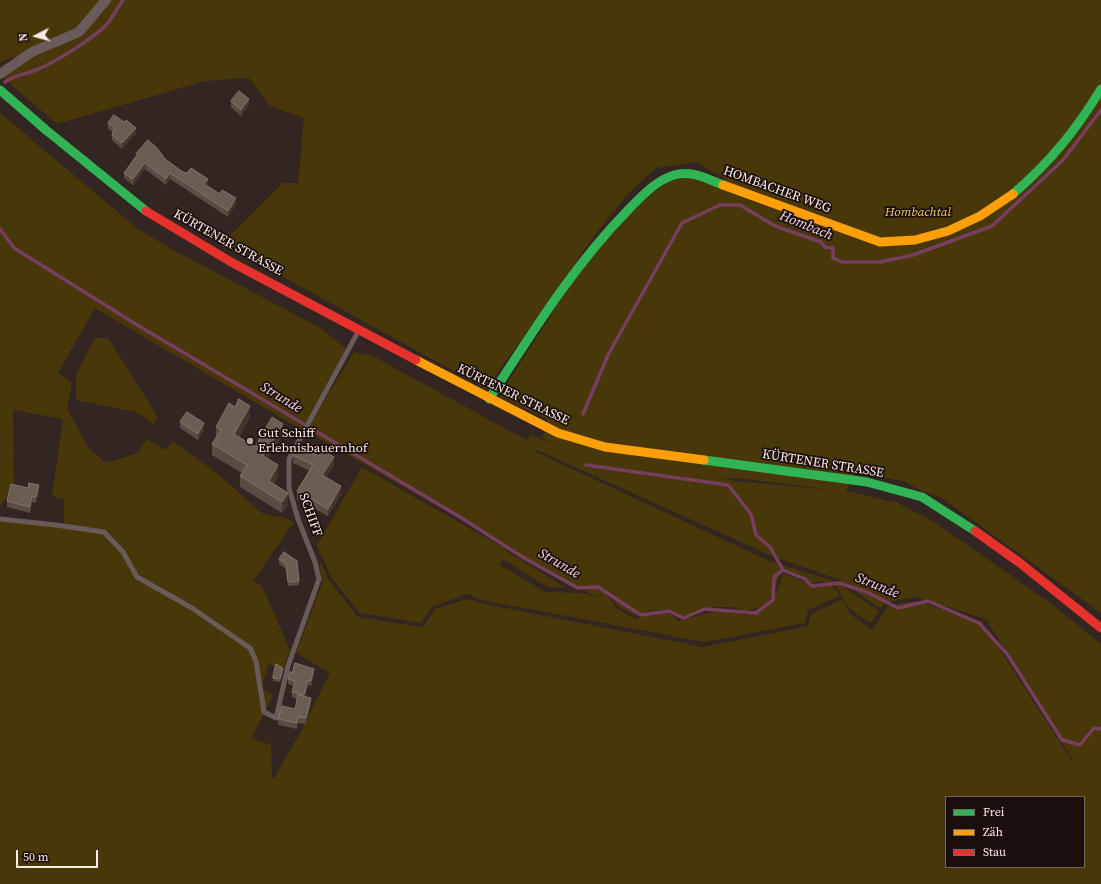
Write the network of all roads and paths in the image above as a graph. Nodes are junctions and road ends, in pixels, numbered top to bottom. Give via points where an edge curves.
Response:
1 (106, 0) edge
2 (0, 74) edge
3 (1101, 89) edge
4 (0, 90) edge
5 (359, 329) junction
6 (489, 399) junction
7 (0, 520) edge
8 (1101, 628) edge

1 - 2 street via 79,32 32,52
3 - 6 main road, HOMBACHER WEG via 1091,108 1050,160 1008,199 962,225 918,240 880,242 691,173 662,179 614,222 589,252
4 - 5 main road, KÜRTENER STRASSE via 144,210 231,262
5 - 6 main road, KÜRTENER STRASSE
5 - 7 lane, SCHIFF via 289,459 289,488 319,580 288,666 276,718 264,712 256,661 250,648 192,608 137,577 123,552 104,532
6 - 8 main road, KÜRTENER STRASSE via 558,433 605,447 867,482 922,498 958,519 1020,563

